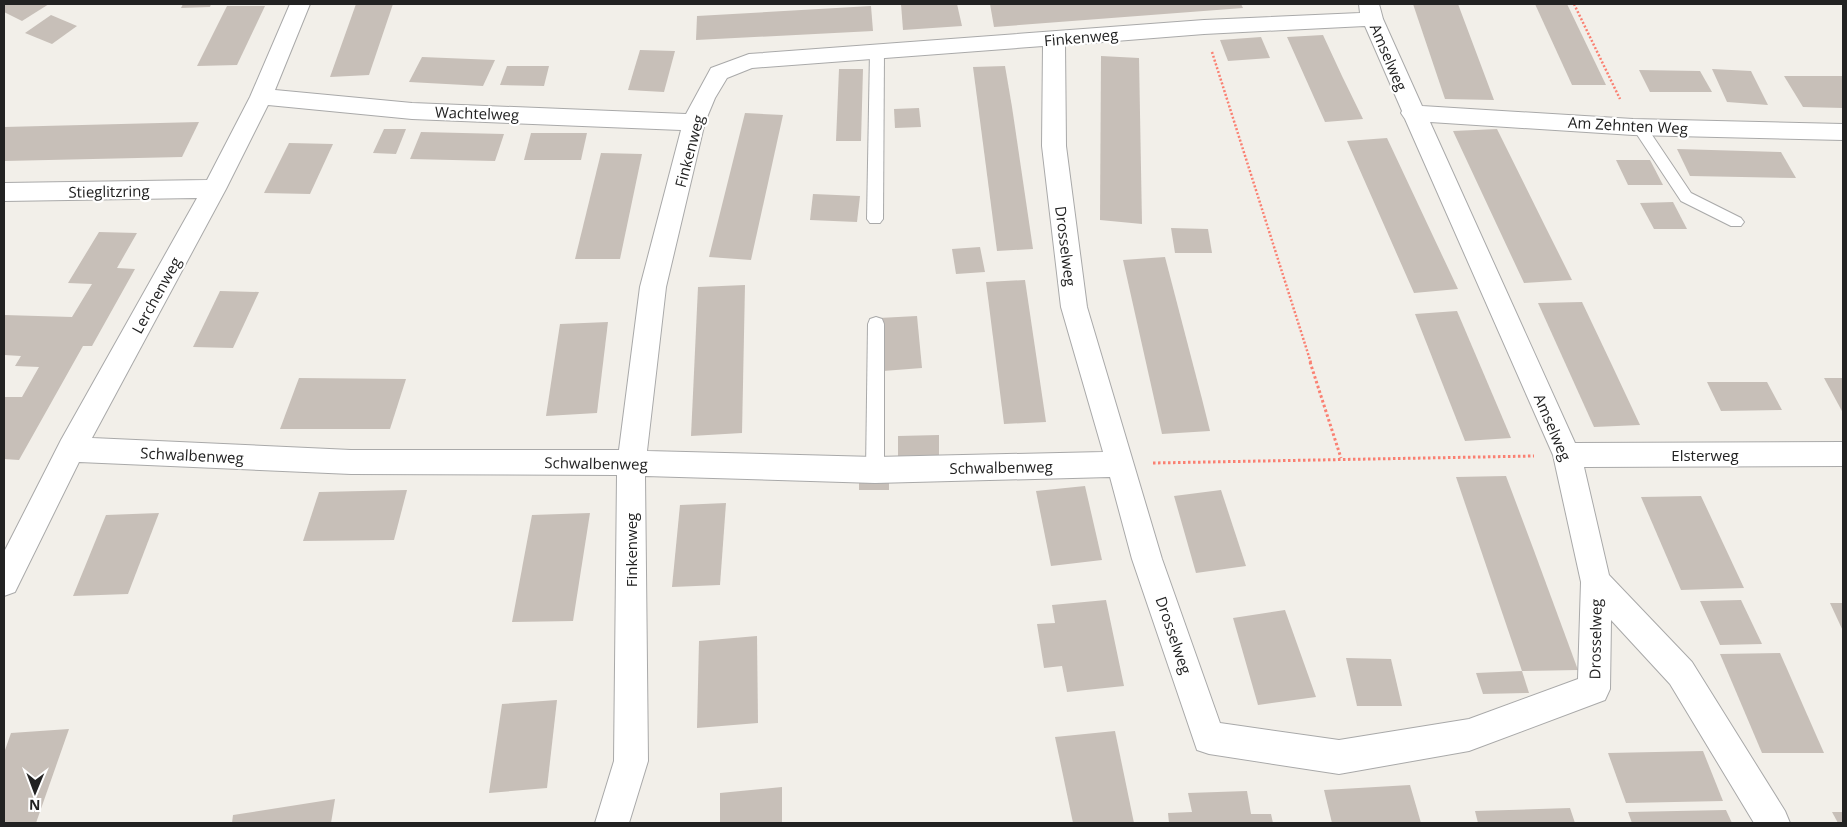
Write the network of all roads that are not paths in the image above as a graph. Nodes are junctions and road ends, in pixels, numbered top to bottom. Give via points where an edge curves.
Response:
1 (300, 4) edge
2 (1370, 11) edge
3 (1054, 40) junction
4 (877, 52) junction
5 (261, 96) junction
6 (1412, 113) junction
7 (694, 122) junction
8 (1636, 127) junction
9 (1843, 132) edge
10 (214, 189) junction
11 (4, 192) edge
12 (875, 220) dead end
13 (1736, 222) dead end
14 (876, 324) dead end
15 (72, 449) junction
16 (1843, 454) edge
17 (1567, 455) junction
18 (632, 463) junction
19 (1121, 464) junction
20 (875, 470) junction
21 (4, 582) edge
22 (1596, 582) junction
23 (612, 823) edge
24 (1773, 823) edge

1 - 5 street, Lerchenweg
2 - 3 street, Finkenweg
2 - 6 street, Amselweg
3 - 4 street, Finkenweg
3 - 19 street, Drosselweg via 1054,146 1074,307
4 - 7 street, Finkenweg via 749,60 719,74
4 - 12 lane
5 - 7 street, Wachtelweg via 412,111
5 - 10 street, Lerchenweg
6 - 8 street, Am Zehnten Weg
6 - 17 street, Amselweg
7 - 18 street, Finkenweg via 653,287
8 - 9 street, Am Zehnten Weg
8 - 13 lane via 1686,197
10 - 11 street, Stieglitzring
10 - 15 street, Lerchenweg
14 - 20 lane
15 - 18 street, Schwalbenweg via 351,462
15 - 21 street, Lerchenweg
16 - 17 street, Elsterweg
17 - 22 street, Amselweg
18 - 20 street, Schwalbenweg
18 - 23 street, Finkenweg via 631,761
19 - 20 street, Schwalbenweg
19 - 22 street, Drosselweg via 1147,560 1209,738 1339,756 1469,735 1594,689
22 - 24 street via 1681,673

